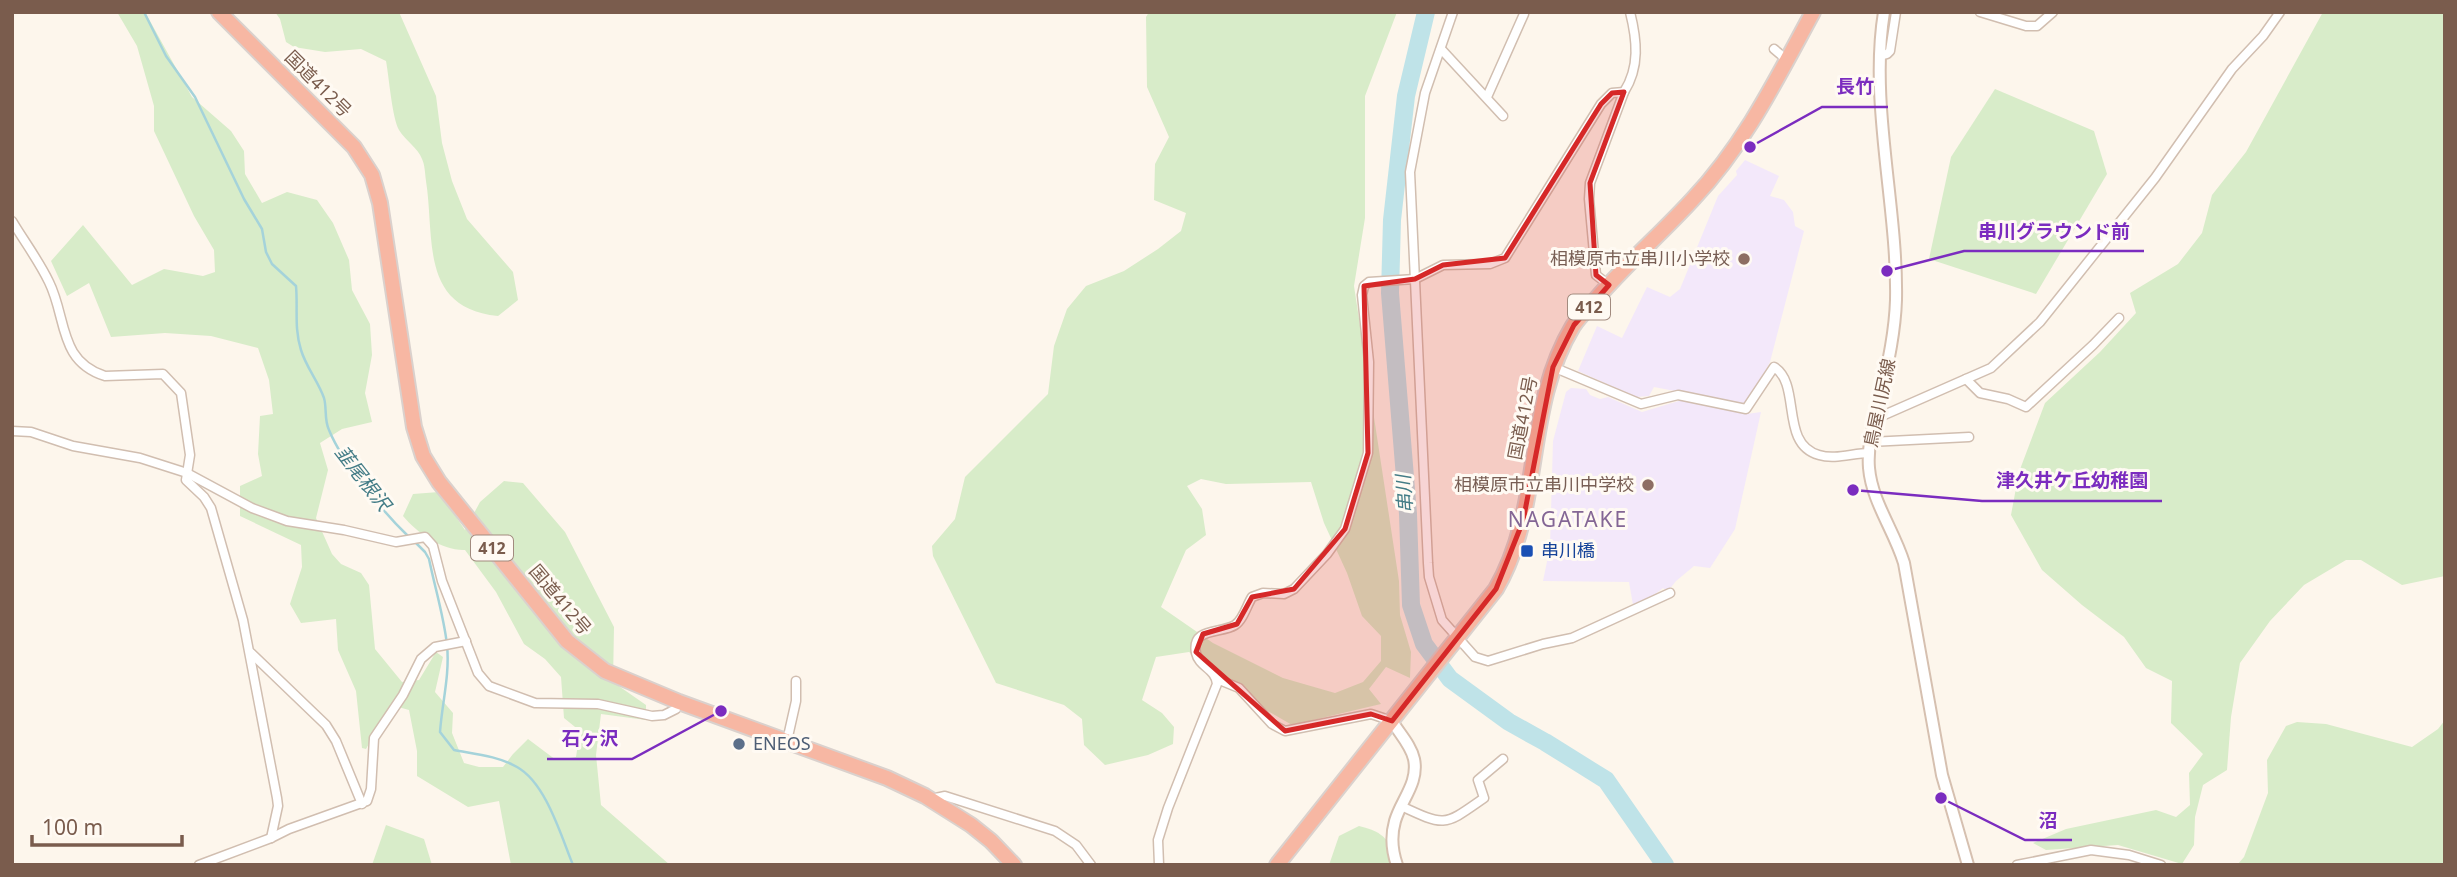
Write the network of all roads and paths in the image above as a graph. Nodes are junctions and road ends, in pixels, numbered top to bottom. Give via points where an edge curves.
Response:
1 (219, 12) edge
2 (1453, 12) edge
3 (1523, 12) edge
4 (1630, 12) edge
5 (1813, 12) edge
6 (1884, 12) edge
7 (1896, 12) edge
8 (1980, 12) edge
9 (2053, 12) edge
10 (2280, 12) edge
11 (1441, 49) junction
12 (1774, 49) dead end
13 (1880, 56) junction
14 (1787, 60) junction
15 (1624, 92) junction
16 (1487, 97) junction
17 (1503, 116) dead end
18 (12, 221) edge
19 (1412, 279) junction
20 (1609, 285) junction
21 (2119, 318) dead end
22 (1553, 366) junction
23 (1966, 380) junction
24 (1875, 419) junction
25 (12, 431) edge
26 (1969, 437) dead end
27 (1869, 447) junction
28 (187, 473) junction
29 (1670, 593) dead end
30 (466, 641) junction
31 (1454, 641) junction
32 (250, 651) junction
33 (1217, 679) junction
34 (796, 681) dead end
35 (679, 702) junction
36 (1392, 721) junction
37 (787, 741) junction
38 (1503, 759) dead end
39 (931, 799) junction
40 (362, 804) junction
41 (1401, 806) junction
42 (271, 838) junction
43 (199, 865) edge
44 (1014, 865) edge
45 (1091, 865) edge
46 (1159, 865) edge
47 (1277, 865) edge
48 (1397, 865) edge
49 (1968, 865) edge
50 (2017, 865) edge
51 (2161, 865) edge

1 - 35 highway, 国道412号 / 412 via 354,147 372,175 414,427 423,456 439,482 567,641 605,671
2 - 11 street
3 - 16 street
4 - 15 street via 1636,56
5 - 14 highway, 国道412号 / 412
6 - 13 main road, 鳥屋川尻線
7 - 13 street via 1890,51
8 - 9 street via 2037,26
10 - 23 street via 2040,322 1991,368
11 - 16 street
11 - 19 street via 1424,93 1410,172
12 - 14 street
13 - 24 main road, 鳥屋川尻線 via 1896,299 1892,344
14 - 20 highway, 国道412号 / 412 via 1728,160
15 - 19 street via 1612,93 1601,104 1505,258 1490,264 1443,265
15 - 20 street via 1590,183 1597,275
16 - 17 street
18 - 28 street via 50,282 75,358 105,376 163,374 181,393 190,455
19 - 31 street via 1429,577 1442,620
19 - 33 street via 1364,286 1368,453 1345,529 1294,589 1252,597 1237,624 1203,634 1196,652
20 - 22 highway, 国道412号 / 412 via 1574,325
21 - 23 street via 2026,407 1980,393
22 - 27 street via 1641,404 1678,395 1746,410 1774,367 1786,384 1796,432 1805,447 1830,457
22 - 31 highway, 国道412号 / 412 via 1512,558 1496,589
23 - 24 street
24 - 27 main road, 鳥屋川尻線
25 - 28 street via 140,458
26 - 27 street
27 - 49 main road, 鳥屋川尻線 via 1875,494 1904,563 1942,775
28 - 30 street via 287,521 396,542 420,537 429,540
28 - 32 street via 186,480 204,497 216,520
29 - 31 street via 1572,638 1488,661
30 - 35 street via 478,673 489,685 529,701 598,704 652,716 676,709
30 - 40 street via 440,645 421,659 379,729 372,747 371,789 368,801
31 - 36 highway, 412
32 - 40 street via 331,731
32 - 42 street via 277,797
33 - 36 street via 1239,688 1272,724 1285,731 1371,714
33 - 46 street via 1158,840
34 - 37 street
35 - 37 highway, 国道412号 / 412
36 - 41 main road via 1415,764 1412,785
36 - 47 highway, 412
37 - 39 highway, 国道412号 / 412
38 - 41 street via 1478,780 1484,798 1453,820 1432,820
39 - 44 highway, 国道412号 / 412 via 971,825
39 - 45 street via 945,796 1055,831 1076,845
40 - 42 street
41 - 48 main road via 1393,833
42 - 43 street
50 - 51 street via 2091,850

